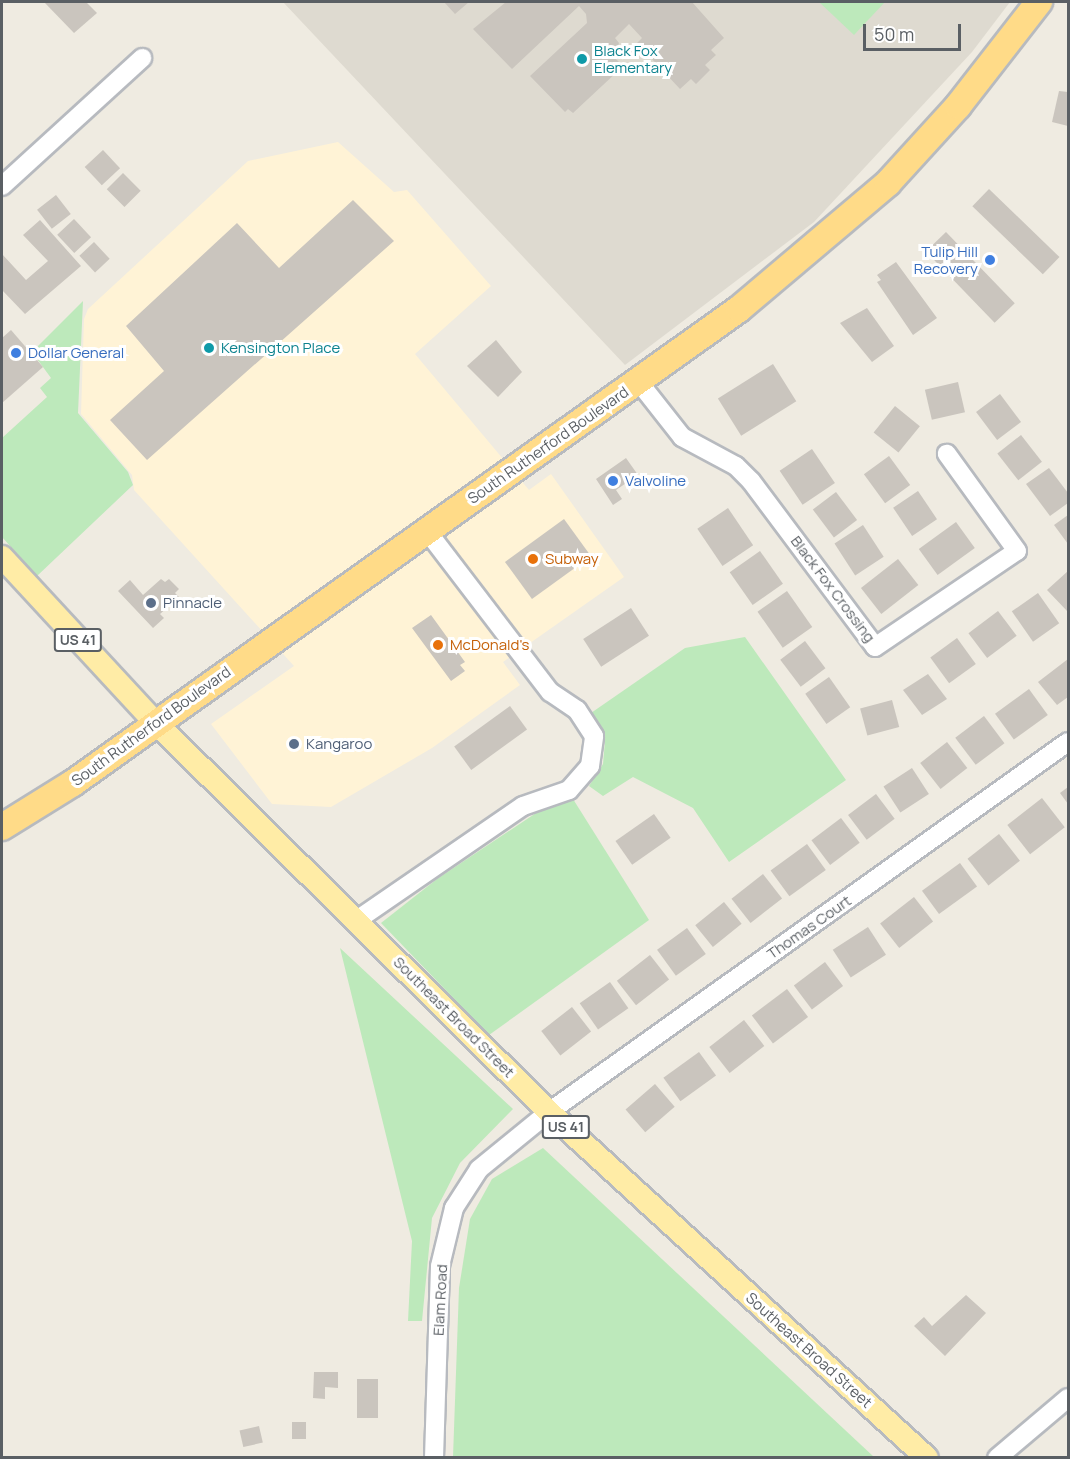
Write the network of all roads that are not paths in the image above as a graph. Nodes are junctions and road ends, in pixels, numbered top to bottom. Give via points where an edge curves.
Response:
1 (1039, 2) edge
2 (142, 58) dead end
3 (2, 186) edge
4 (638, 381) junction
5 (947, 454) dead end
6 (427, 531) junction
7 (2, 557) edge
8 (155, 723) junction
9 (1068, 742) edge
10 (2, 827) edge
11 (357, 920) junction
12 (549, 1112) junction
13 (1068, 1398) edge
14 (434, 1458) edge
15 (927, 1458) edge
16 (997, 1458) edge

1 - 4 highway, South Rutherford Boulevard via 958,106 888,183 739,309
2 - 3 street
4 - 5 street, Black Fox Crossing via 682,437 736,466 752,482 875,647 1017,552
4 - 6 highway, South Rutherford Boulevard
6 - 8 highway, South Rutherford Boulevard
6 - 11 street via 550,692 577,710 594,735 590,766 569,790 523,806
7 - 8 main road, Southeast Broad Street / US 41
8 - 10 highway, South Rutherford Boulevard via 73,783
8 - 11 main road, Southeast Broad Street / US 41
9 - 12 street, Thomas Court
11 - 12 main road, Southeast Broad Street / US 41
12 - 14 street, Elam Road via 478,1169 454,1208 440,1266
12 - 15 main road, Southeast Broad Street / US 41
13 - 16 street

